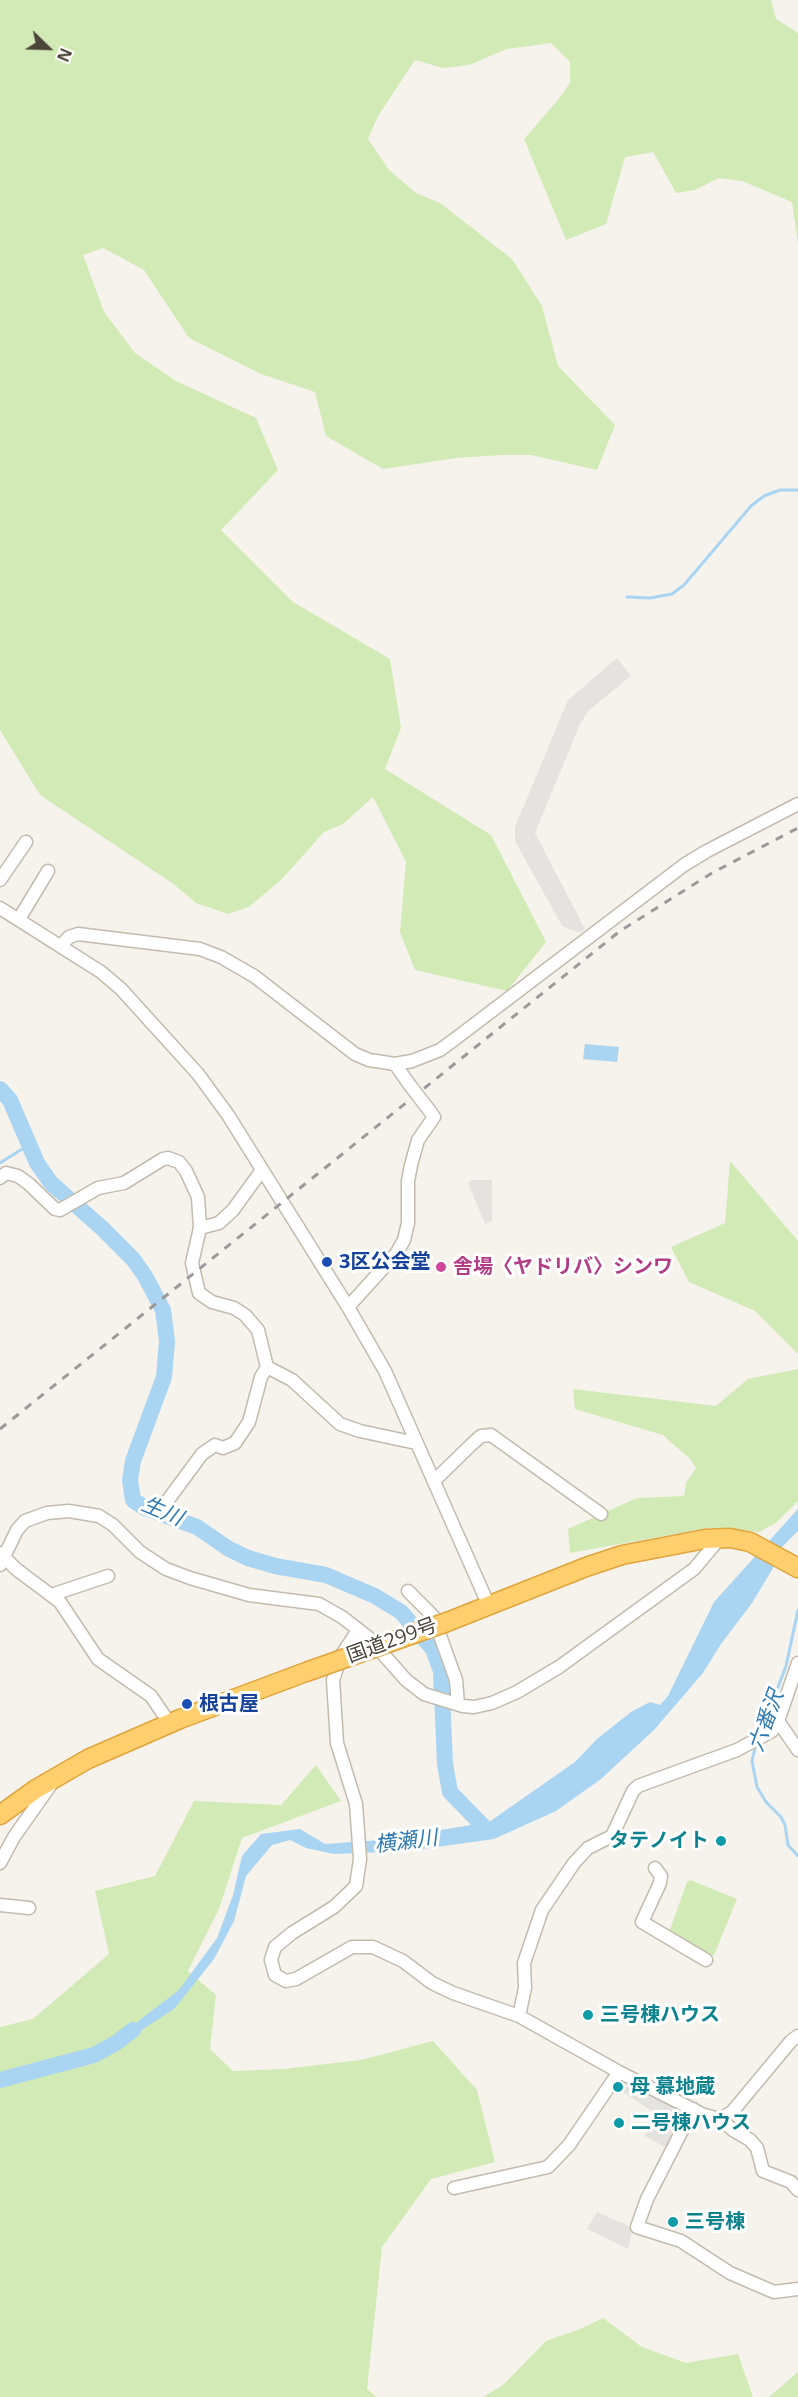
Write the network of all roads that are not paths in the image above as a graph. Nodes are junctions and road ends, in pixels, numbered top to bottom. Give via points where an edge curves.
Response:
1 (798, 804) edge
2 (26, 842) dead end
3 (48, 872) dead end
4 (0, 880) edge
5 (0, 908) edge
6 (19, 920) junction
7 (61, 946) junction
8 (395, 1064) junction
9 (262, 1170) junction
10 (0, 1178) edge
11 (200, 1228) junction
12 (348, 1306) junction
13 (267, 1367) junction
14 (416, 1443) junction
15 (434, 1481) junction
16 (156, 1508) dead end
17 (601, 1514) dead end
18 (720, 1538) junction
19 (1, 1559) edge
20 (798, 1568) edge
21 (108, 1576) dead end
22 (408, 1591) dead end
23 (51, 1595) junction
24 (489, 1606) junction
25 (358, 1630) junction
26 (798, 1663) edge
27 (454, 1703) junction
28 (778, 1721) junction
29 (170, 1724) junction
30 (798, 1750) edge
31 (56, 1776) junction
32 (0, 1815) edge
33 (0, 1863) edge
34 (656, 1868) dead end
35 (0, 1905) edge
36 (28, 1908) dead end
37 (706, 1960) dead end
38 (519, 2016) junction
39 (798, 2036) edge
40 (619, 2072) junction
41 (693, 2109) junction
42 (720, 2119) junction
43 (454, 2188) dead end
44 (798, 2190) edge
45 (798, 2289) edge

1 - 8 street via 684,865 440,1050
2 - 4 street
3 - 6 street
5 - 6 street
6 - 7 street
7 - 8 street via 78,934 200,950 221,957 254,976 355,1054
7 - 9 street via 134,1000 198,1074
8 - 12 street, bridge via 434,1117 418,1140 411,1165 404,1239 396,1254
9 - 11 street via 233,1210 219,1222
9 - 12 street
10 - 11 street via 6,1173 18,1176 55,1209 66,1208 98,1188 124,1183 164,1159 175,1160 186,1171 198,1197
11 - 13 street via 192,1263 199,1293 212,1302 234,1308 250,1320 261,1339
12 - 14 street via 385,1371
13 - 14 street via 292,1380 340,1424
13 - 16 street via 249,1422 235,1443 223,1448 214,1445 202,1454 165,1504
14 - 15 street
15 - 17 street via 481,1436 491,1435
15 - 24 street
18 - 20 highway, 国道299号 via 740,1539 762,1547
18 - 24 highway, 国道299号 via 622,1555
18 - 27 street via 694,1569 547,1674 492,1703 474,1707
19 - 23 street
19 - 25 street via 25,1521 47,1513 84,1512 113,1525 140,1552 166,1569 249,1595 318,1604
21 - 23 street
22 - 27 street via 433,1617 456,1680
23 - 29 street via 60,1602 98,1659 151,1696
24 - 29 highway, 国道299号, bridge
25 - 27 street via 424,1694
25 - 38 street via 341,1656 333,1680 337,1743 356,1804 360,1859 356,1886 334,1907 275,1947 271,1960 275,1975 286,1981 352,1947 374,1947 442,1988
26 - 28 street
28 - 30 street
28 - 38 street via 766,1736 748,1745 633,1791 612,1836 588,1848 542,1910 524,1963 525,1988
29 - 31 highway, 国道299号
31 - 32 highway, 国道299号
31 - 33 street
34 - 37 street via 660,1883 642,1922
35 - 36 street
38 - 40 street
39 - 42 street via 732,2112
40 - 41 street
40 - 43 street via 569,2145 548,2167
41 - 42 street
41 - 45 street via 647,2199 638,2227 681,2241 730,2272 774,2292
42 - 44 street via 757,2148 764,2171 791,2182

